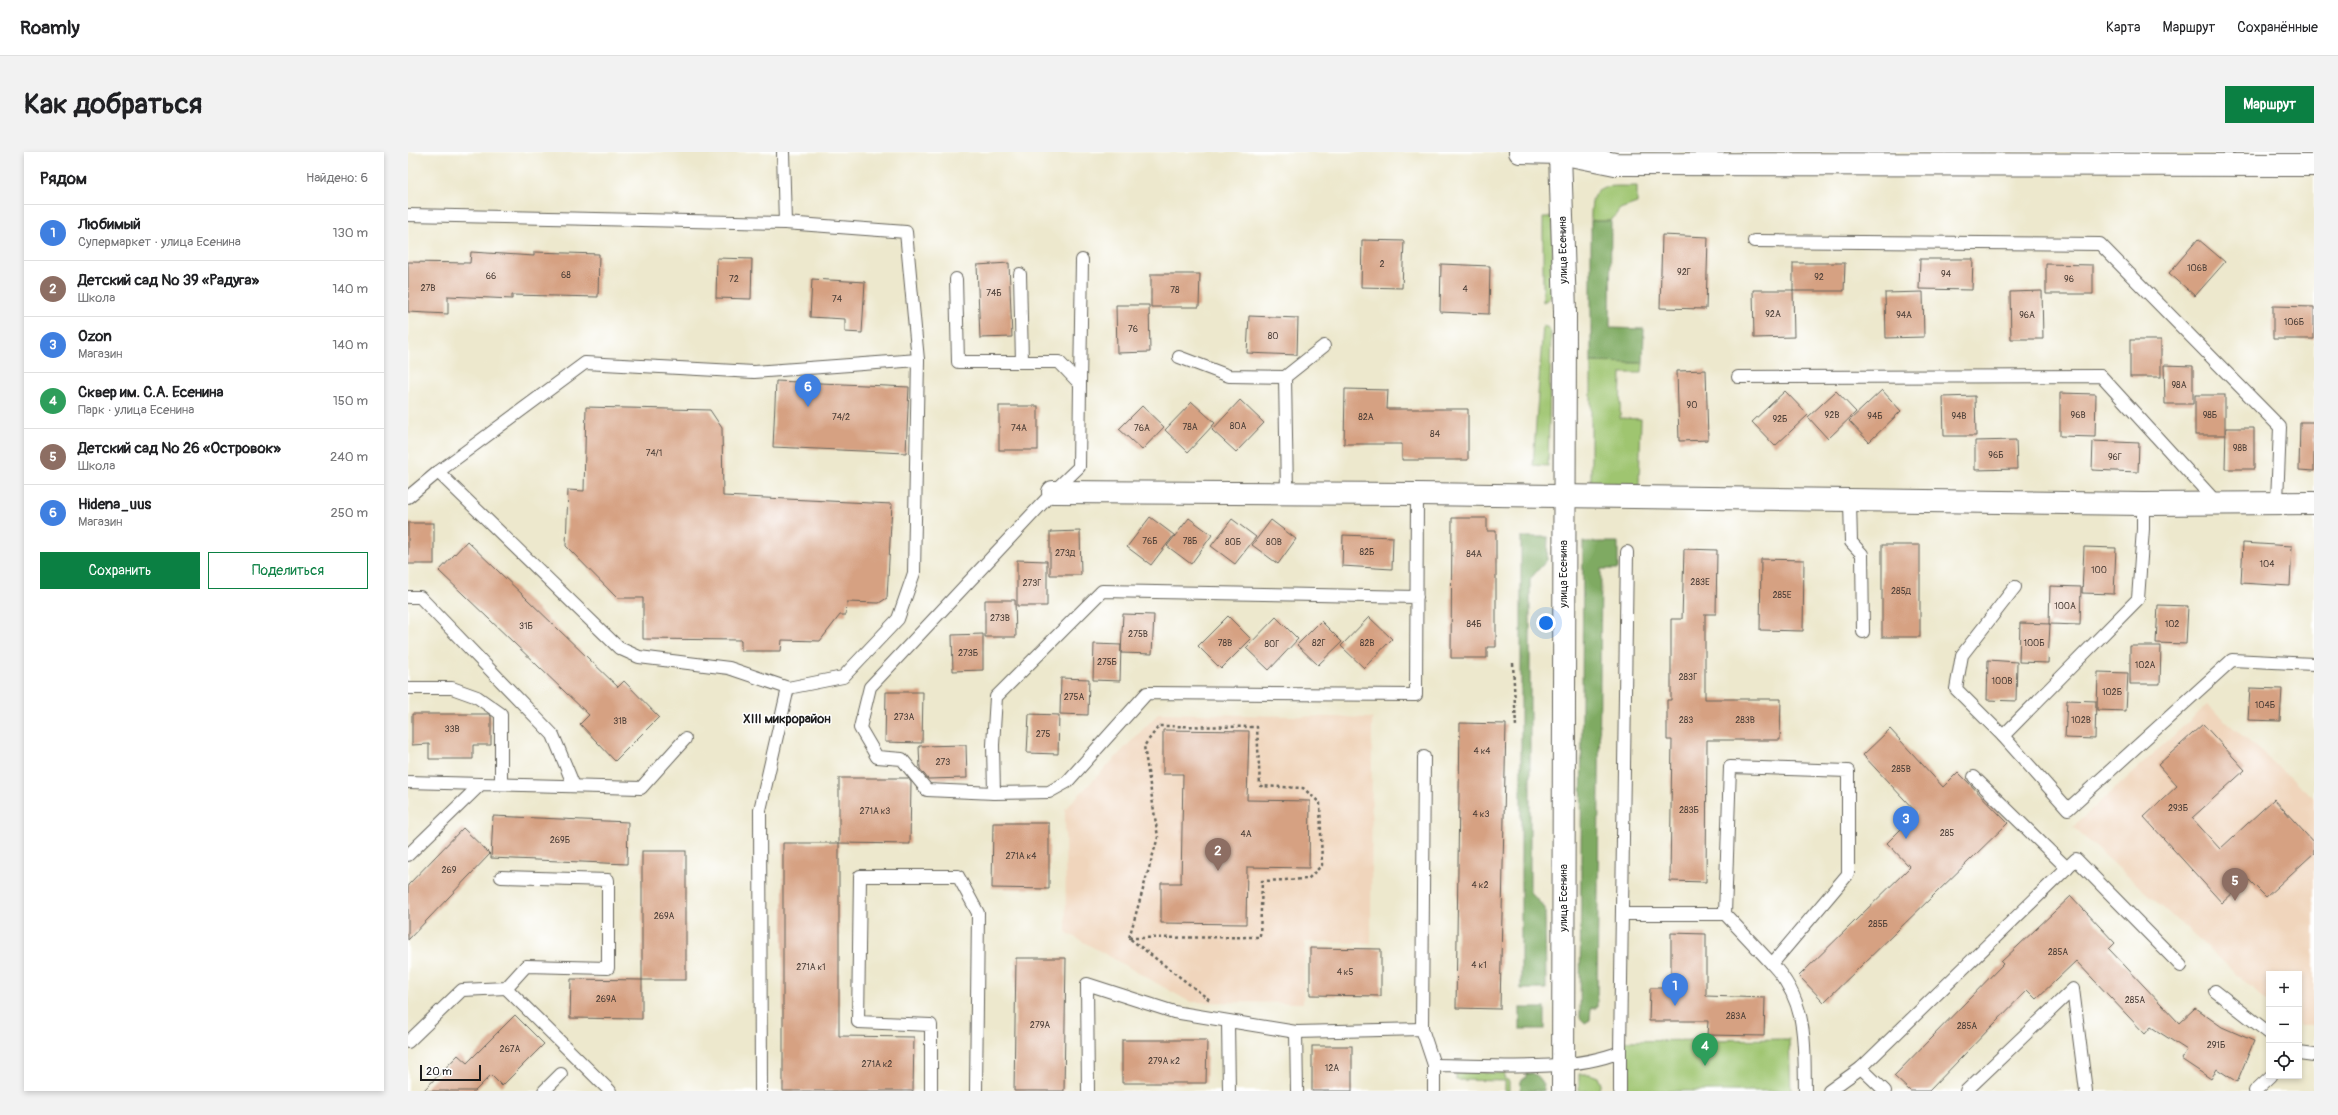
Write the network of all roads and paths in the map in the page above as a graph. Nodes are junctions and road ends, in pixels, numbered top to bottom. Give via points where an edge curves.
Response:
1 (783, 152) edge
2 (1520, 152) edge
3 (1562, 153) edge
4 (2314, 165) edge
5 (408, 215) edge
6 (785, 223) junction
7 (1754, 241) dead end
8 (1082, 260) dead end
9 (1020, 274) dead end
10 (956, 279) dead end
11 (1324, 346) dead end
12 (1179, 357) dead end
13 (918, 360) junction
14 (1022, 362) junction
15 (1738, 377) dead end
16 (1285, 378) junction
17 (1080, 384) junction
18 (438, 472) junction
19 (1053, 492) junction
20 (1287, 493) junction
21 (1417, 494) junction
22 (1564, 497) junction
23 (408, 498) edge
24 (1850, 500) junction
25 (2277, 501) junction
26 (2216, 502) junction
27 (2314, 503) edge
28 (2143, 504) junction
29 (1627, 552) dead end
30 (2015, 587) dead end
31 (408, 597) edge
32 (1417, 597) junction
33 (1863, 632) dead end
34 (1513, 663) dead end
35 (2314, 664) edge
36 (408, 688) edge
37 (788, 688) junction
38 (1516, 727) dead end
39 (2002, 736) junction
40 (685, 739) dead end
41 (1424, 757) dead end
42 (1974, 776) dead end
43 (408, 782) edge
44 (480, 784) junction
45 (501, 784) junction
46 (574, 786) junction
47 (994, 793) junction
48 (408, 855) edge
49 (2067, 868) junction
50 (500, 877) dead end
51 (1622, 914) junction
52 (1725, 914) junction
53 (1128, 938) junction
54 (1772, 964) junction
55 (2181, 966) dead end
56 (506, 988) junction
57 (2215, 991) dead end
58 (1213, 1002) dead end
59 (1228, 1022) junction
60 (1422, 1029) junction
61 (2266, 1031) edge
62 (1296, 1032) junction
63 (408, 1042) edge
64 (1620, 1052) junction
65 (2302, 1053) edge
66 (2314, 1055) edge
67 (1434, 1065) junction
68 (1563, 1065) junction
69 (1861, 1068) junction
70 (561, 1074) dead end
71 (2268, 1079) edge
72 (544, 1091) edge
73 (610, 1091) edge
74 (761, 1091) edge
75 (931, 1091) edge
76 (976, 1091) edge
77 (1088, 1091) edge
78 (1229, 1091) edge
79 (1297, 1091) edge
80 (1434, 1091) edge
81 (1563, 1091) edge
82 (1620, 1091) edge
83 (1806, 1091) edge
84 (1829, 1091) edge
85 (1885, 1091) edge
86 (1966, 1091) edge
87 (2086, 1091) edge
88 (2255, 1091) edge

1 - 6 lane
2 - 3 street
3 - 4 street via 1615,164
3 - 22 street, улица Есенина via 1565,312
5 - 6 lane
6 - 13 lane via 906,232
7 - 25 lane via 2100,244 2280,427
8 - 17 lane
9 - 14 lane
10 - 14 lane via 958,362
11 - 16 lane
12 - 16 lane via 1229,376
13 - 18 lane via 754,372 585,363
13 - 37 lane via 914,573 898,619 843,677
14 - 17 lane via 1059,362
15 - 26 lane via 2101,376
16 - 20 lane
17 - 19 lane via 1079,467
18 - 23 lane
18 - 37 lane via 619,648 639,657 729,668
19 - 20 street
19 - 47 lane via 870,687 860,728 877,757 902,759 927,790
20 - 21 street
21 - 22 street
21 - 32 lane
22 - 24 street
22 - 68 street, улица Есенина
24 - 28 street
24 - 33 lane via 1851,542 1862,554
25 - 26 street
25 - 27 street
26 - 28 street
28 - 39 lane via 2138,599
29 - 51 lane
30 - 39 lane via 1962,655 1956,689
31 - 46 lane via 420,597 553,735
32 - 47 lane via 1102,591 996,697
32 - 47 lane via 1416,695 1147,693 1067,782 1049,792
34 - 38 path
35 - 39 lane via 2232,660 2068,809
36 - 45 lane via 452,688 477,697 501,714
37 - 74 lane via 760,810
40 - 46 lane via 641,788
41 - 60 lane
42 - 49 lane
43 - 44 lane
44 - 45 lane
44 - 48 lane
45 - 46 lane
49 - 55 lane via 2076,859
49 - 69 lane
50 - 56 lane via 608,880 608,968 526,966
51 - 52 lane
51 - 64 lane
52 - 54 lane
52 - 54 lane via 1730,767 1848,771 1848,874
53 - 53 path via 1158,838 1144,746 1159,726 1257,727 1260,786 1303,788 1320,803 1322,865 1308,879 1262,881 1260,937
53 - 58 path
54 - 83 lane via 1786,979 1803,1024
56 - 63 lane via 462,990
56 - 73 lane
57 - 61 lane
59 - 62 lane
59 - 77 lane via 1174,1012 1087,984
59 - 78 lane
60 - 62 lane
60 - 67 lane
62 - 79 lane
64 - 68 lane
64 - 82 lane
65 - 66 lane
67 - 68 lane
67 - 80 lane
68 - 81 street, улица Есенина
69 - 84 lane
69 - 85 lane
70 - 72 lane
71 - 88 lane
75 - 76 lane via 931,1025 858,1022 860,876 958,876 978,913
86 - 87 lane via 2073,990

